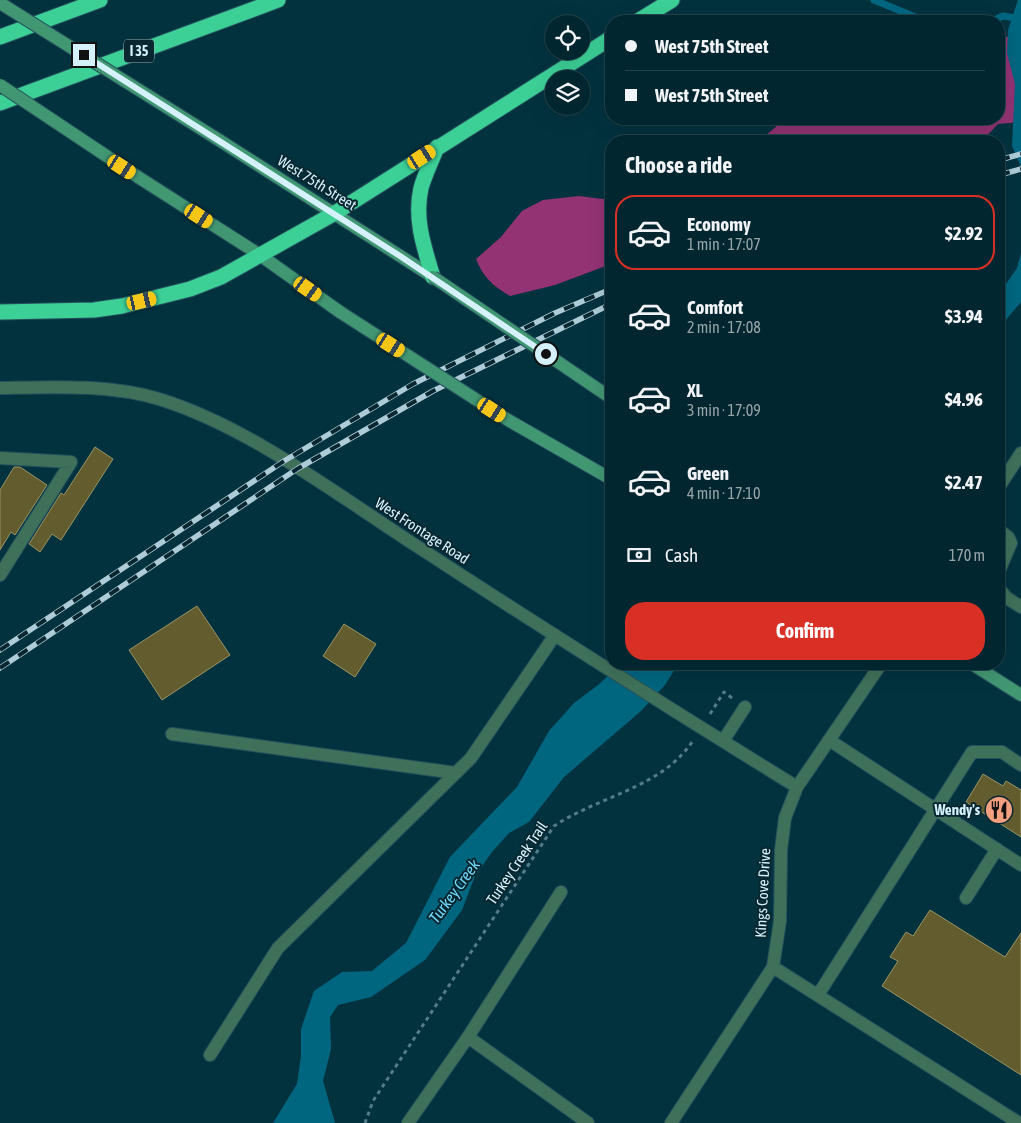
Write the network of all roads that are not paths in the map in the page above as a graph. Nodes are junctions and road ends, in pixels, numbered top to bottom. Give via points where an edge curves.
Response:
1 (100, 0) edge
2 (278, 0) edge
3 (672, 0) edge
4 (0, 2) edge
5 (648, 15) edge
6 (0, 37) edge
7 (605, 42) edge
8 (0, 86) edge
9 (0, 103) edge
10 (437, 147) junction
11 (335, 213) junction
12 (260, 255) junction
13 (433, 277) junction
14 (0, 312) edge
15 (0, 388) edge
16 (605, 394) edge
17 (1021, 453) edge
18 (0, 458) edge
19 (605, 476) edge
20 (1005, 478) edge
21 (1005, 535) edge
22 (1005, 557) edge
23 (0, 575) edge
24 (1005, 596) edge
25 (1021, 607) edge
26 (554, 635) junction
27 (605, 667) edge
28 (610, 670) edge
29 (877, 670) edge
30 (981, 670) edge
31 (1021, 695) edge
32 (745, 707) road end
33 (172, 734) dead end
34 (829, 740) junction
35 (723, 741) junction
36 (1021, 765) edge
37 (456, 773) junction
38 (797, 787) junction
39 (936, 810) junction
40 (997, 849) junction
41 (1021, 865) edge
42 (561, 892) dead end
43 (966, 898) dead end
44 (773, 967) junction
45 (818, 995) junction
46 (468, 1037) junction
47 (210, 1055) dead end
48 (408, 1123) edge
49 (588, 1123) edge
50 (671, 1123) edge
51 (1019, 1123) edge

1 - 6 highway
2 - 9 highway, I 35
3 - 5 highway
4 - 11 main road, West 75th Street, bridge
7 - 10 highway
8 - 12 main road, bridge
10 - 11 highway
10 - 13 highway via 422,186 419,209 421,236
11 - 12 highway
11 - 13 main road, West 75th Street
12 - 14 highway via 222,277 190,289 122,306 94,310
12 - 19 main road, bridge via 340,312 508,420
13 - 16 main road, West 75th Street, bridge
15 - 26 street, West Frontage Road via 101,389 157,399 196,413 284,461
17 - 20 street
18 - 23 street via 71,462
21 - 22 street via 1011,543
24 - 25 street
26 - 27 street, West Frontage Road
26 - 37 street via 471,758
28 - 35 street, West Frontage Road
29 - 34 street, Kings Cove Drive
30 - 31 main road
32 - 35 street
33 - 37 street
34 - 38 street, Kings Cove Drive
34 - 39 street
35 - 38 street, West Frontage Road
36 - 39 street via 1002,752 972,752
37 - 47 street via 278,948
38 - 44 street, Kings Cove Drive via 785,818 780,921
39 - 40 street
39 - 45 street
40 - 41 street
40 - 43 street
42 - 46 street
44 - 45 street
44 - 50 street, Kings Cove Drive
45 - 51 street
46 - 48 street
46 - 49 street

